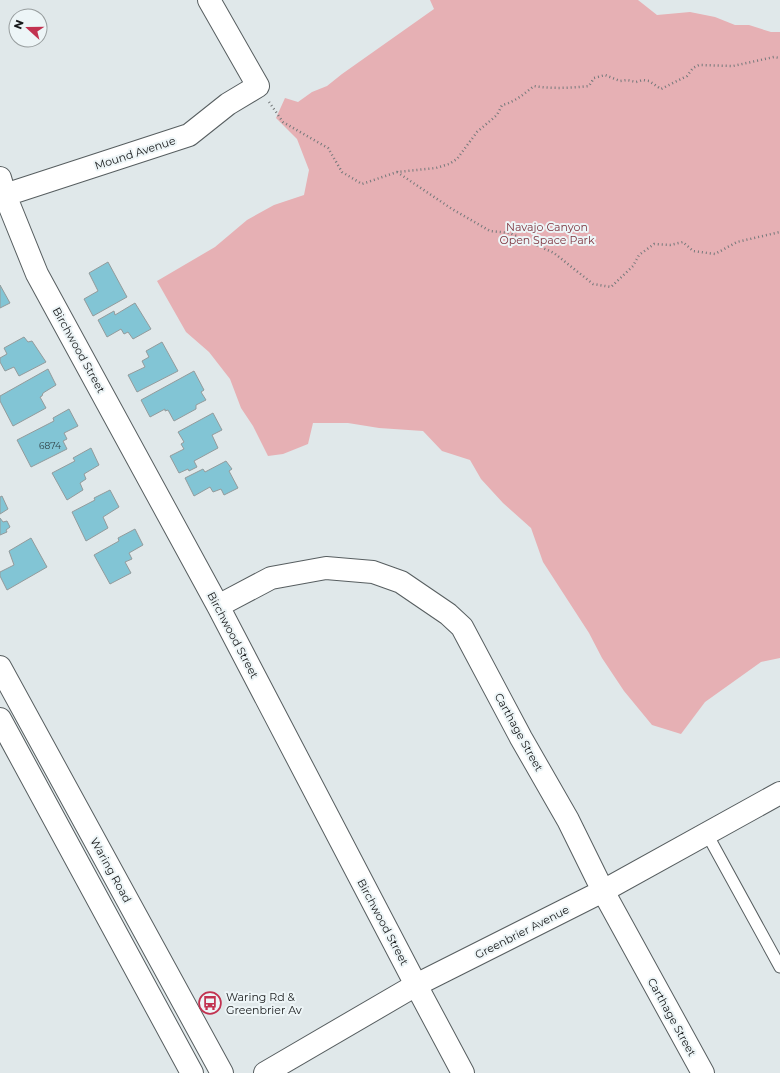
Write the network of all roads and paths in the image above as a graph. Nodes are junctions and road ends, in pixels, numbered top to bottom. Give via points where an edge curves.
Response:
1 (209, 0) edge
2 (780, 58) edge
3 (258, 86) junction
4 (397, 172) junction
5 (2, 190) edge
6 (780, 232) edge
7 (218, 606) junction
8 (0, 667) edge
9 (0, 719) edge
10 (780, 793) edge
11 (707, 834) junction
12 (603, 891) junction
13 (780, 967) edge
14 (416, 985) junction
15 (192, 1073) edge
16 (222, 1073) edge
17 (265, 1073) edge
18 (463, 1073) edge
19 (703, 1073) edge

1 - 3 street
2 - 4 path via 733,66 699,66 693,68 687,76 661,89 649,81 620,81 605,75 594,78 589,86 534,86 509,104 502,105 497,115 477,132 457,159 436,168
3 - 4 path via 282,122 328,148 342,172 362,184
3 - 5 street, Mound Avenue via 228,104 189,135
4 - 6 path via 490,231 510,233 548,250 594,284 611,287 633,266 639,255 654,244 670,245 683,242 693,251 715,254 737,242
5 - 7 street, Birchwood Street via 37,274
7 - 12 street, Carthage Street via 271,578 326,568 373,572 401,582 448,614 462,627 568,820
7 - 14 street, Birchwood Street
8 - 16 street, Waring Road
9 - 15 street
10 - 11 street, Greenbrier Avenue
11 - 12 street, Greenbrier Avenue
11 - 13 lane
12 - 14 street, Greenbrier Avenue
12 - 19 street, Carthage Street
14 - 17 street, Greenbrier Avenue
14 - 18 street, Birchwood Street

